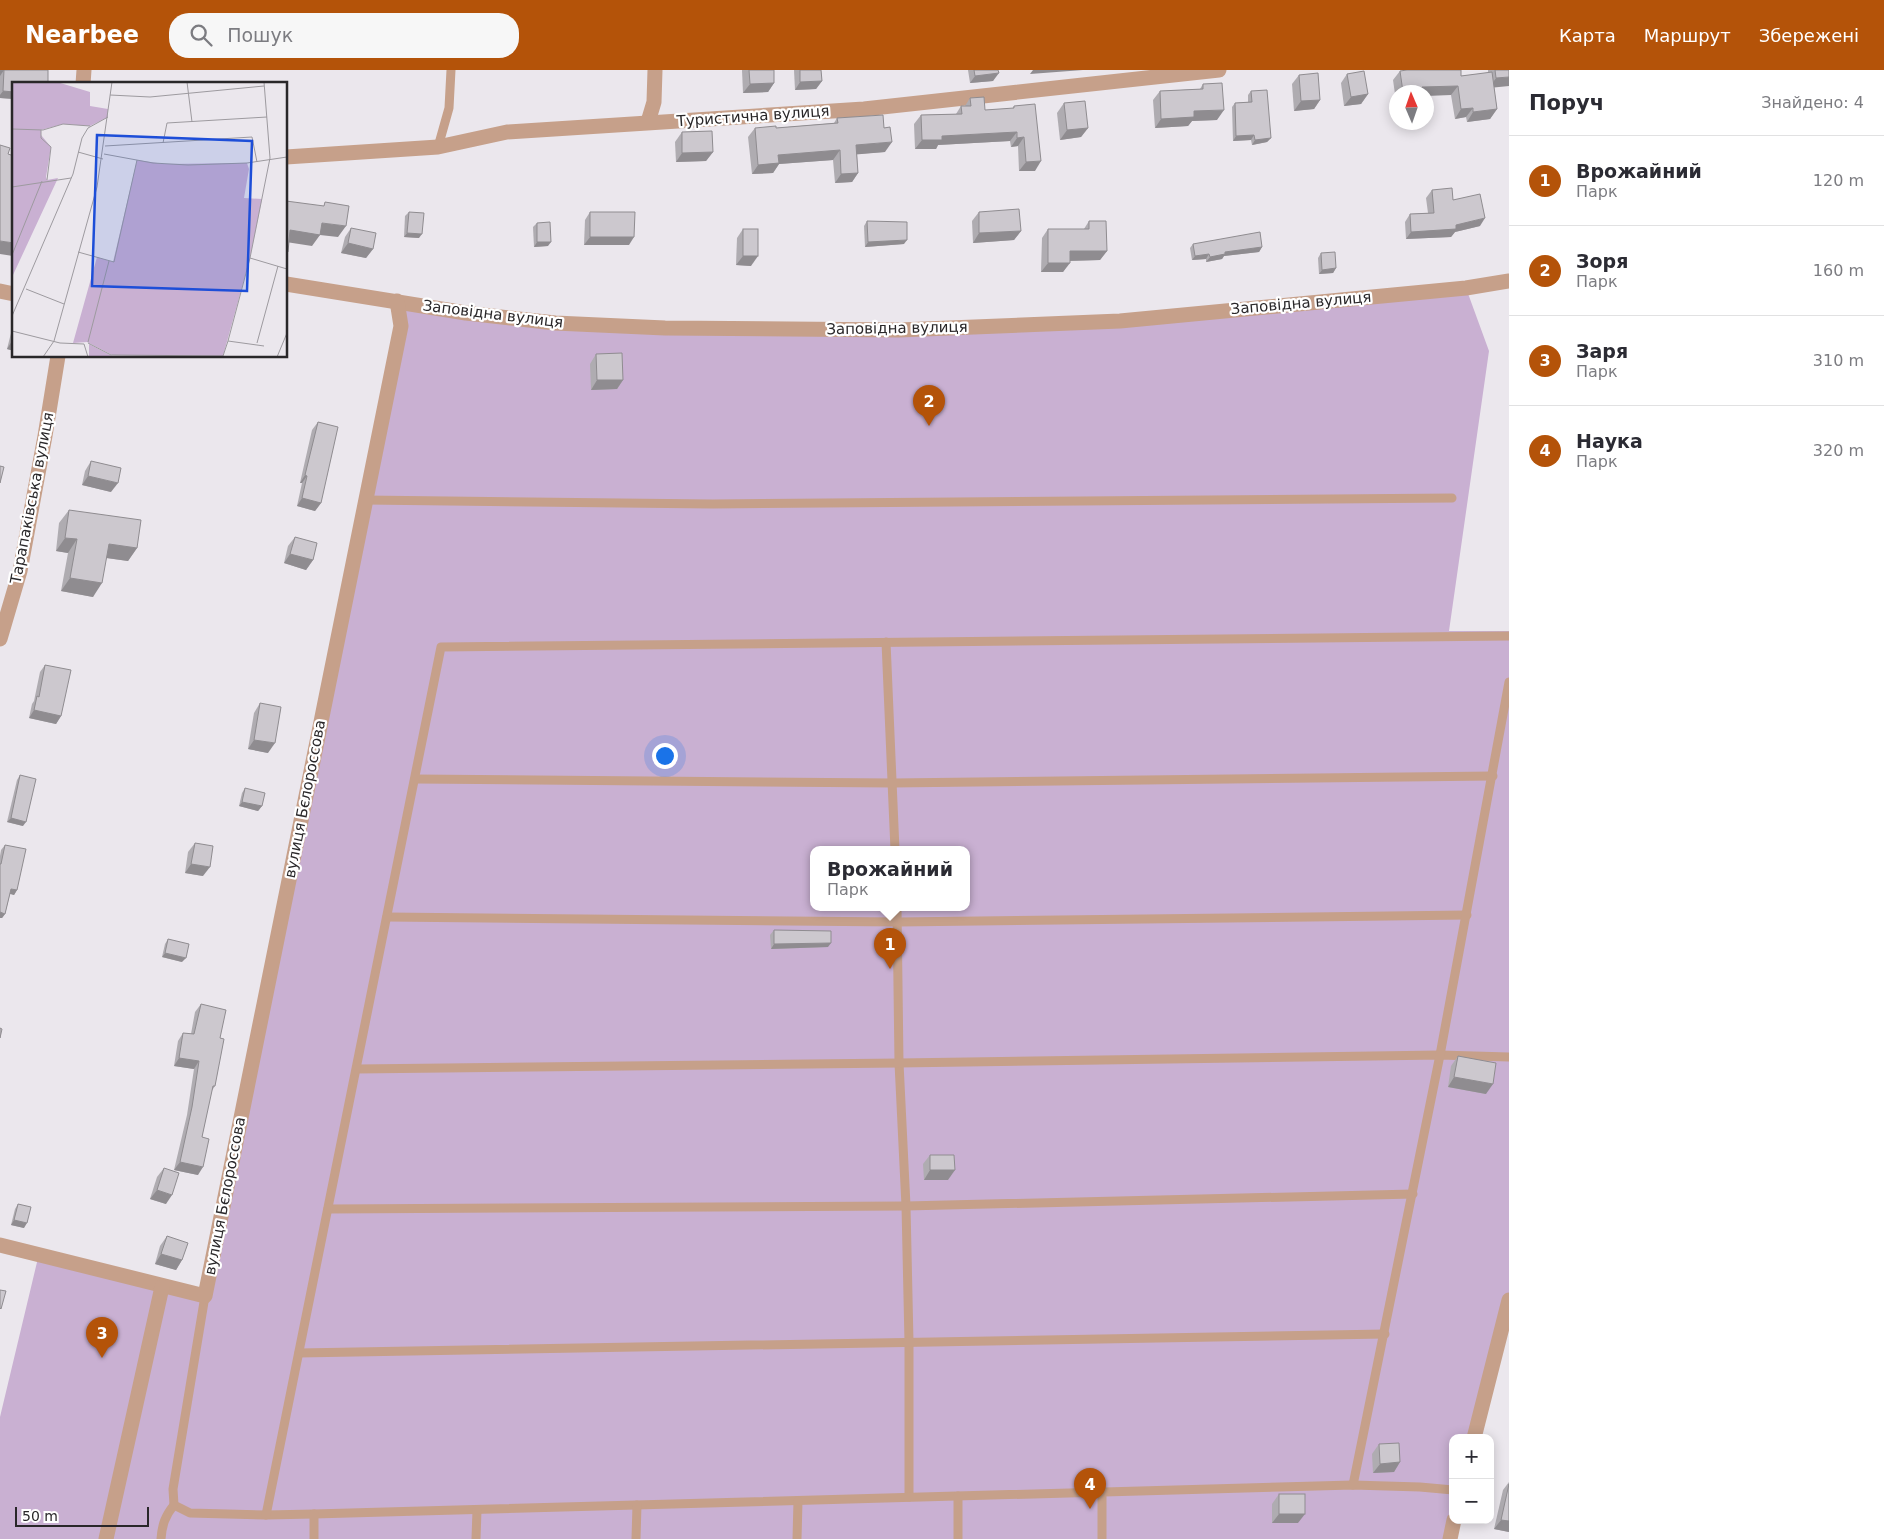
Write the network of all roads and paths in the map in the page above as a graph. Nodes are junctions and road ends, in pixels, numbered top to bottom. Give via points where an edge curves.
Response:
1 (451, 70) edge
2 (656, 70) edge
3 (1219, 70) edge
4 (648, 122) junction
5 (438, 147) junction
6 (288, 158) edge
7 (1509, 281) edge
8 (288, 284) edge
9 (397, 301) junction
10 (58, 358) edge
11 (1452, 498) dead end
12 (365, 500) junction
13 (1509, 636) edge
14 (0, 639) edge
15 (886, 642) junction
16 (1509, 682) edge
17 (1492, 776) junction
18 (415, 778) junction
19 (892, 783) junction
20 (895, 846) edge
21 (897, 911) edge
22 (1467, 915) junction
23 (387, 917) junction
24 (898, 922) junction
25 (1440, 1055) junction
26 (1509, 1057) edge
27 (899, 1063) junction
28 (357, 1069) junction
29 (1413, 1194) junction
30 (906, 1206) junction
31 (328, 1209) junction
32 (0, 1245) edge
33 (162, 1287) junction
34 (205, 1296) junction
35 (1509, 1300) edge
36 (1385, 1334) junction
37 (909, 1342) junction
38 (299, 1354) junction
39 (1475, 1434) edge
40 (1353, 1485) junction
41 (1449, 1490) edge
42 (1102, 1492) junction
43 (958, 1496) junction
44 (909, 1497) junction
45 (798, 1501) junction
46 (174, 1505) junction
47 (637, 1505) junction
48 (477, 1510) junction
49 (314, 1514) junction
50 (266, 1515) junction
51 (1453, 1524) edge
52 (106, 1539) edge
53 (161, 1539) edge
54 (314, 1539) edge
55 (476, 1539) edge
56 (636, 1539) edge
57 (797, 1539) edge
58 (958, 1539) edge
59 (1102, 1539) edge
60 (1450, 1539) edge

1 - 5 lane via 449,108
2 - 4 street via 654,102
3 - 4 street, Туристична вулиця via 864,109
4 - 5 street, Туристична вулиця via 506,132
5 - 6 street, Туристична вулиця
7 - 9 street, Заповідна вулиця via 1466,288 1120,320 898,330 665,328 555,323
8 - 9 street, Заповідна вулиця
9 - 12 street, вулиця Бєлороссова via 401,326
10 - 14 street, Тарапаківська вулиця via 20,571
11 - 12 lane via 712,504
12 - 34 street, вулиця Бєлороссова
13 - 15 lane
15 - 18 lane via 441,647
15 - 19 lane
16 - 17 lane
17 - 19 lane
17 - 22 lane
18 - 19 lane
18 - 23 lane
19 - 20 lane
21 - 24 lane
22 - 24 lane
22 - 25 lane
23 - 24 lane
23 - 28 lane
24 - 27 lane
25 - 26 lane
25 - 27 lane
25 - 29 lane
27 - 28 lane
27 - 30 lane
28 - 31 lane
29 - 30 lane
29 - 36 lane
30 - 31 lane
30 - 37 lane
31 - 38 lane
32 - 33 street
33 - 34 street
33 - 52 street
34 - 46 lane via 173,1489
35 - 39 street
36 - 37 lane
36 - 40 lane
37 - 38 lane
37 - 44 lane
38 - 50 lane
40 - 41 lane
40 - 42 lane
42 - 43 lane
42 - 59 lane
43 - 44 lane
43 - 58 lane
44 - 45 lane
45 - 47 lane
45 - 57 lane
46 - 50 lane via 190,1513
46 - 53 lane via 166,1515
47 - 48 lane
47 - 56 lane
48 - 49 lane
48 - 55 lane
49 - 50 lane
49 - 54 lane
51 - 60 street

